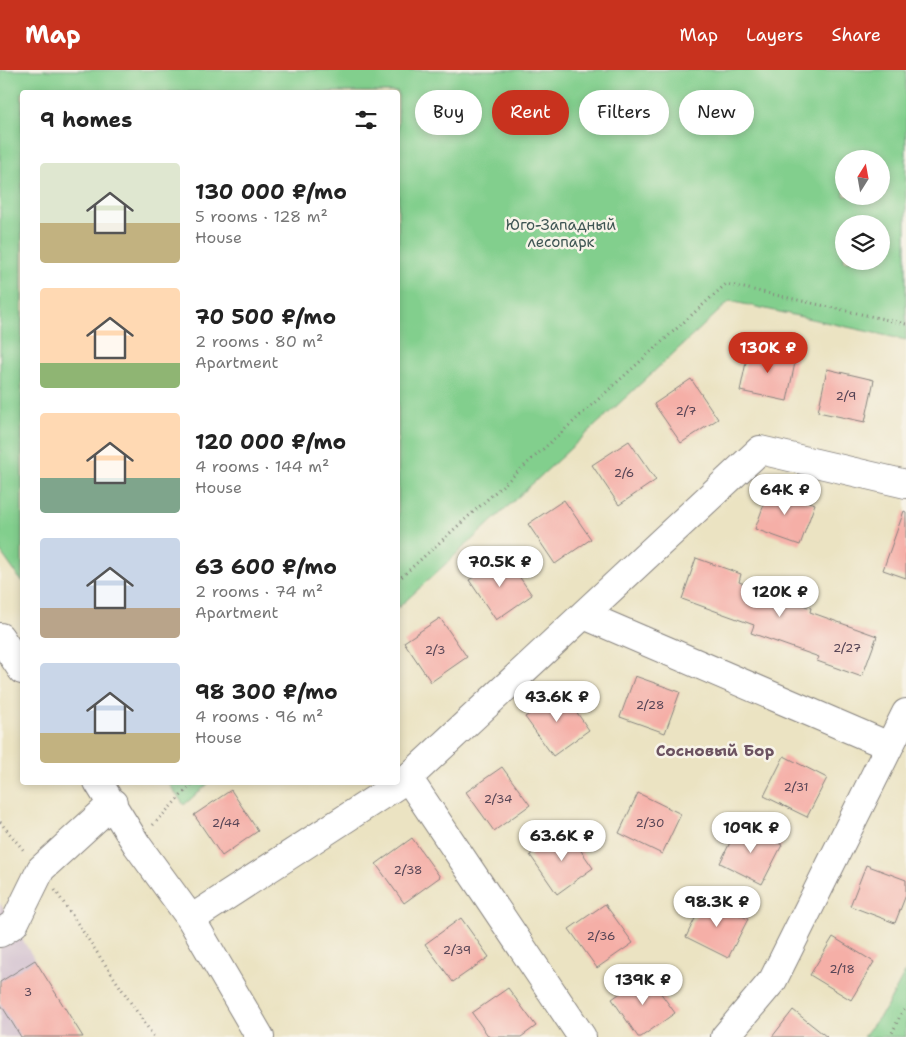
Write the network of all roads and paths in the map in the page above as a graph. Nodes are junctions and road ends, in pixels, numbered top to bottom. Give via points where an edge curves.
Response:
1 (906, 324) edge
2 (906, 484) edge
3 (400, 578) edge
4 (584, 615) junction
5 (0, 637) edge
6 (20, 667) edge
7 (906, 713) edge
8 (889, 746) junction
9 (408, 778) junction
10 (400, 783) edge
11 (191, 785) edge
12 (397, 785) edge
13 (106, 793) edge
14 (0, 822) edge
15 (137, 845) junction
16 (40, 869) junction
17 (191, 919) junction
18 (0, 933) edge
19 (906, 1008) edge
20 (257, 1036) edge
21 (154, 1037) edge
22 (582, 1037) edge
23 (724, 1037) edge
24 (890, 1037) edge

1 - 3 path via 726,284
2 - 4 street via 760,450
4 - 8 street
4 - 9 street
5 - 6 street
7 - 8 street
8 - 23 street via 774,980
9 - 10 street
9 - 22 street
11 - 15 path
12 - 17 street
13 - 15 street
13 - 16 street
14 - 16 path
15 - 17 street
16 - 18 street via 14,924
16 - 21 path
17 - 20 street
19 - 24 path

